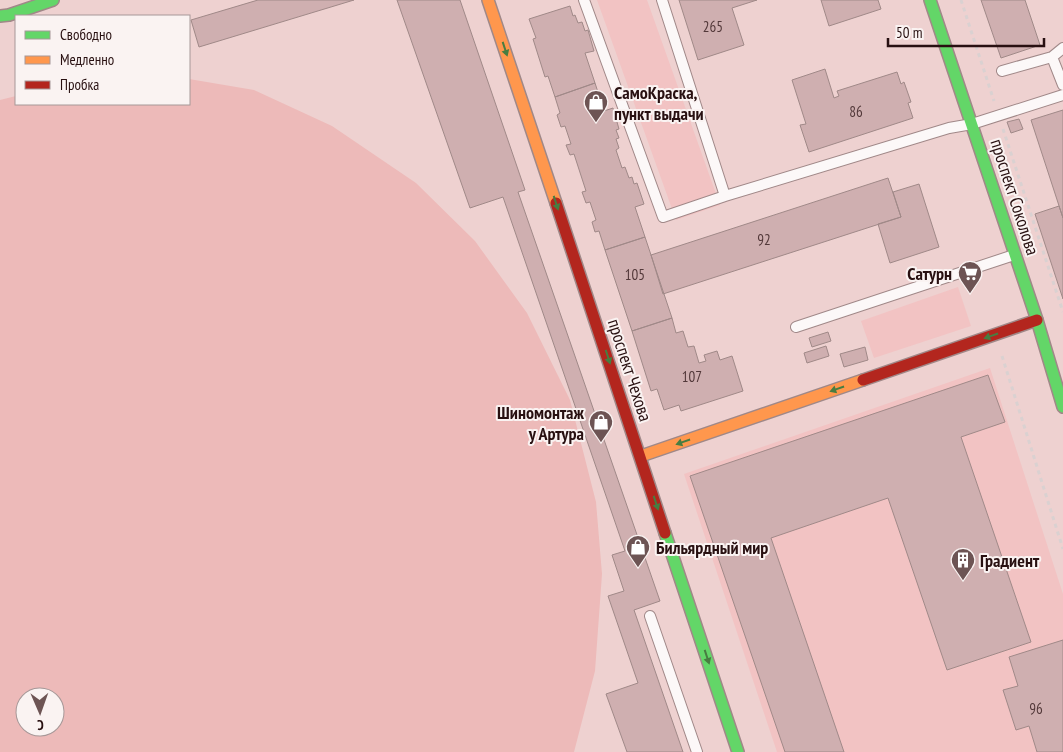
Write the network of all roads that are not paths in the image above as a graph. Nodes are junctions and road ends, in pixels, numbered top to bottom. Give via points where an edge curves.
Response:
1 (53, 0) edge
2 (584, 0) edge
3 (662, 0) edge
4 (930, 0) edge
5 (492, 1) edge
6 (0, 16) edge
7 (1063, 48) edge
8 (1052, 57) junction
9 (1002, 71) dead end
10 (1063, 85) edge
11 (1063, 95) edge
12 (972, 124) junction
13 (726, 196) junction
14 (1015, 255) junction
15 (1037, 320) junction
16 (796, 327) dead end
17 (1063, 407) edge
18 (641, 456) junction
19 (650, 616) dead end
20 (697, 752) edge
21 (738, 752) edge

1 - 6 main road
2 - 13 lane via 663,217
3 - 13 lane
4 - 12 main road, проспект Соколова
5 -> 18 main road, проспект Чехова
7 - 8 lane
8 - 9 lane
8 - 10 lane
11 - 12 lane
12 - 13 lane via 949,128
12 - 14 main road, проспект Соколова
14 - 15 main road, проспект Соколова
14 - 16 lane
15 - 17 main road, проспект Соколова
15 -> 18 main road
18 -> 21 main road, проспект Чехова
19 - 20 lane

